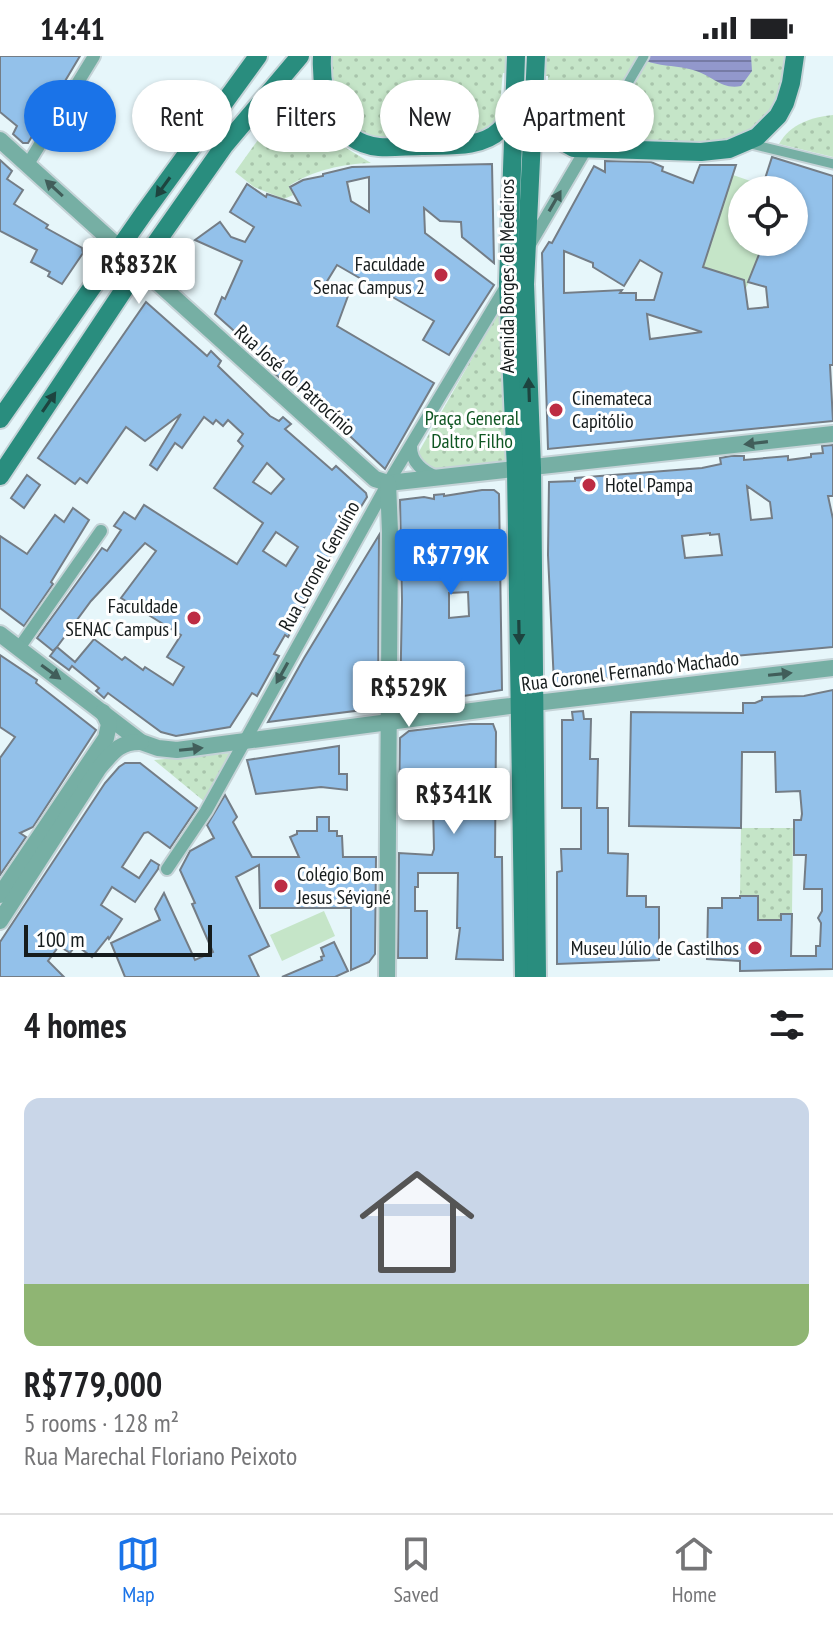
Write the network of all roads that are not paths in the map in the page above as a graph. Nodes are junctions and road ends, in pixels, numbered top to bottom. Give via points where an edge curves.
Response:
1 (94, 56) edge
2 (258, 56) edge
3 (300, 56) edge
4 (322, 56) edge
5 (536, 56) edge
6 (644, 56) edge
7 (795, 56) edge
8 (533, 80) edge
9 (630, 80) edge
10 (495, 134) edge
11 (0, 140) edge
12 (747, 143) junction
13 (654, 151) edge
14 (520, 152) edge
15 (524, 152) edge
16 (584, 152) edge
17 (28, 164) junction
18 (833, 164) edge
19 (119, 249) junction
20 (525, 252) junction
21 (139, 267) junction
22 (508, 283) junction
23 (0, 419) edge
24 (833, 434) edge
25 (411, 447) junction
26 (524, 469) junction
27 (0, 476) edge
28 (437, 477) junction
29 (388, 483) junction
30 (101, 531) dead end
31 (0, 634) edge
32 (19, 648) junction
33 (833, 668) edge
34 (528, 704) junction
35 (102, 711) junction
36 (389, 722) junction
37 (141, 742) junction
38 (242, 743) junction
39 (167, 869) dead end
40 (0, 895) edge
41 (0, 921) edge
42 (386, 977) edge
43 (403, 977) edge
44 (524, 977) edge
45 (537, 977) edge

1 - 17 street
2 -> 19 main road
3 - 21 main road via 224,146
4 - 10 main road via 322,86 332,115 350,134 372,145 486,140
5 - 8 main road, Avenida Borges de Medeiros
6 - 9 street
7 - 12 main road via 785,103 768,128
11 - 17 street, Rua José do Patrocínio
12 - 13 main road via 715,152
12 - 18 street
14 - 22 main road, Avenida Borges de Medeiros
15 - 20 main road, Avenida Borges de Medeiros
20 -> 16 street
19 -> 17 street, Rua José do Patrocínio
19 - 21 street, Rua José do Patrocínio
19 - 23 main road
26 -> 20 main road, Avenida Borges de Medeiros
27 -> 21 main road
21 - 29 street, Rua José do Patrocínio via 375,479
22 - 25 street, Rua Coronel Genuíno
22 - 26 main road, Avenida Borges de Medeiros
24 -> 26 street
25 - 28 street via 415,462
25 - 29 street, Rua Coronel Genuíno
26 - 28 street
26 - 34 main road, Avenida Borges de Medeiros
28 - 29 street
29 - 36 street
29 -> 38 street, Rua Coronel Genuíno
30 - 32 street
31 - 32 street
32 -> 35 street
34 -> 33 street, Rua Coronel Fernando Machado
34 - 36 street, Rua Coronel Fernando Machado
34 - 44 main road, Avenida Borges de Medeiros
34 - 45 main road, Avenida Borges de Medeiros
35 - 37 street
35 - 40 street via 109,724 106,738
36 - 38 street, Rua Coronel Fernando Machado
36 - 42 street
37 -> 38 street, Rua Coronel Fernando Machado via 177,750
37 - 41 street via 123,744 99,768
38 - 39 street, Rua Coronel Genuíno
42 - 43 street

